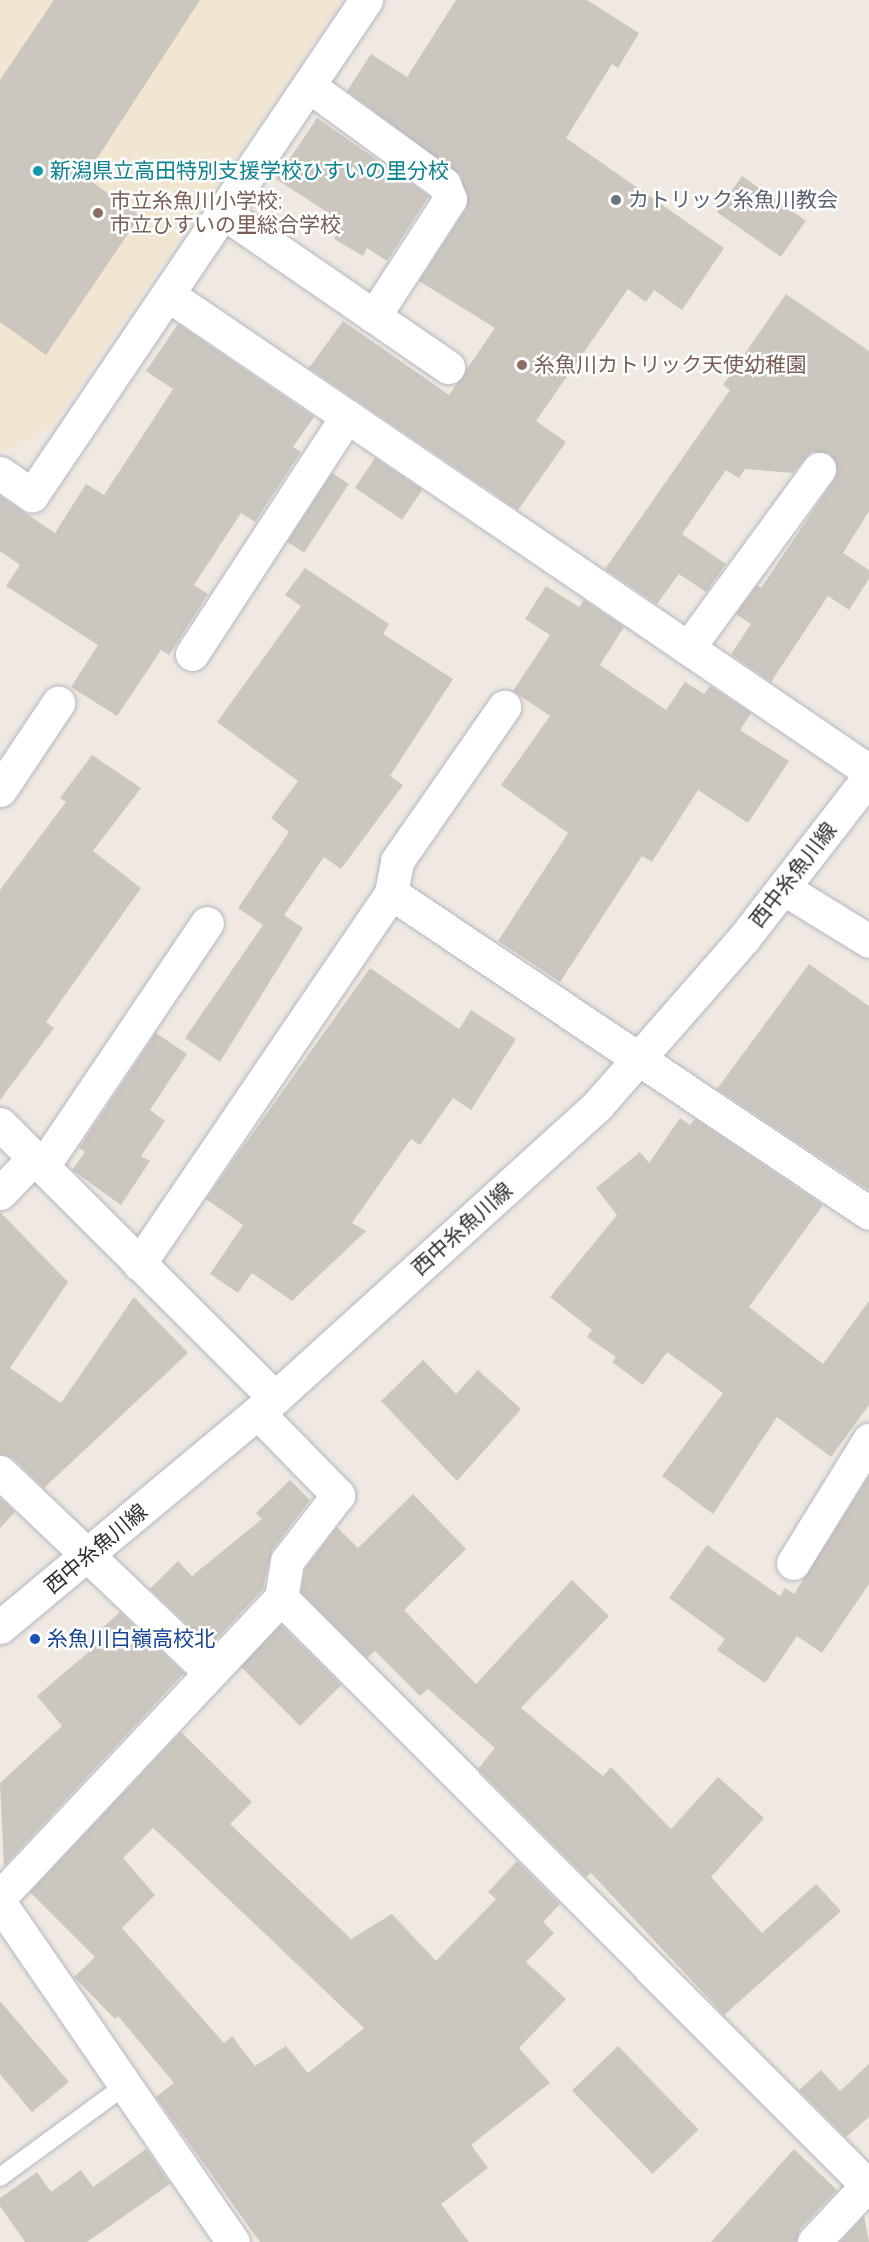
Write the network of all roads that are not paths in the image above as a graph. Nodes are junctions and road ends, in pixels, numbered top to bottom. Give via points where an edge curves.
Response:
1 (366, 0) edge
2 (309, 86) junction
3 (224, 213) junction
4 (170, 296) junction
5 (374, 316) junction
6 (448, 367) dead end
7 (347, 416) junction
8 (819, 469) dead end
9 (0, 473) edge
10 (688, 648) junction
11 (192, 654) dead end
12 (58, 703) dead end
13 (504, 707) dead end
14 (869, 771) edge
15 (869, 777) edge
16 (0, 790) edge
17 (783, 888) junction
18 (391, 892) junction
19 (207, 923) dead end
20 (869, 940) edge
21 (637, 1060) junction
22 (0, 1124) edge
23 (38, 1162) junction
24 (0, 1193) edge
25 (869, 1214) edge
26 (139, 1264) junction
27 (266, 1405) junction
28 (869, 1440) edge
29 (0, 1472) edge
30 (86, 1558) junction
31 (793, 1563) dead end
32 (281, 1598) junction
33 (0, 1627) edge
34 (209, 1671) junction
35 (0, 1897) edge
36 (0, 1903) edge
37 (123, 2087) junction
38 (0, 2177) edge
39 (868, 2185) edge
40 (233, 2242) edge
41 (814, 2242) edge

1 - 2 street
2 - 3 street
2 - 5 street via 444,184 450,199
3 - 4 street
3 - 5 street
4 - 7 street
4 - 9 street via 32,495
5 - 6 street
7 - 10 street
7 - 11 street
8 - 10 street
10 - 14 street
12 - 16 street
13 - 18 street via 397,861
15 - 17 street, 西中糸魚川線
17 - 20 street
17 - 21 street, 西中糸魚川線
18 - 21 street
18 - 26 street
19 - 23 street
21 - 25 street
21 - 27 street, 西中糸魚川線 via 597,1106
22 - 23 street
23 - 24 street
23 - 26 street
26 - 27 street
27 - 30 street, 西中糸魚川線
27 - 32 street via 338,1494 287,1561
28 - 31 street
29 - 30 street
30 - 33 street, 西中糸魚川線
30 - 34 street
32 - 34 street
32 - 39 street
34 - 35 street
36 - 37 street
37 - 38 lane
37 - 40 street
39 - 41 street

